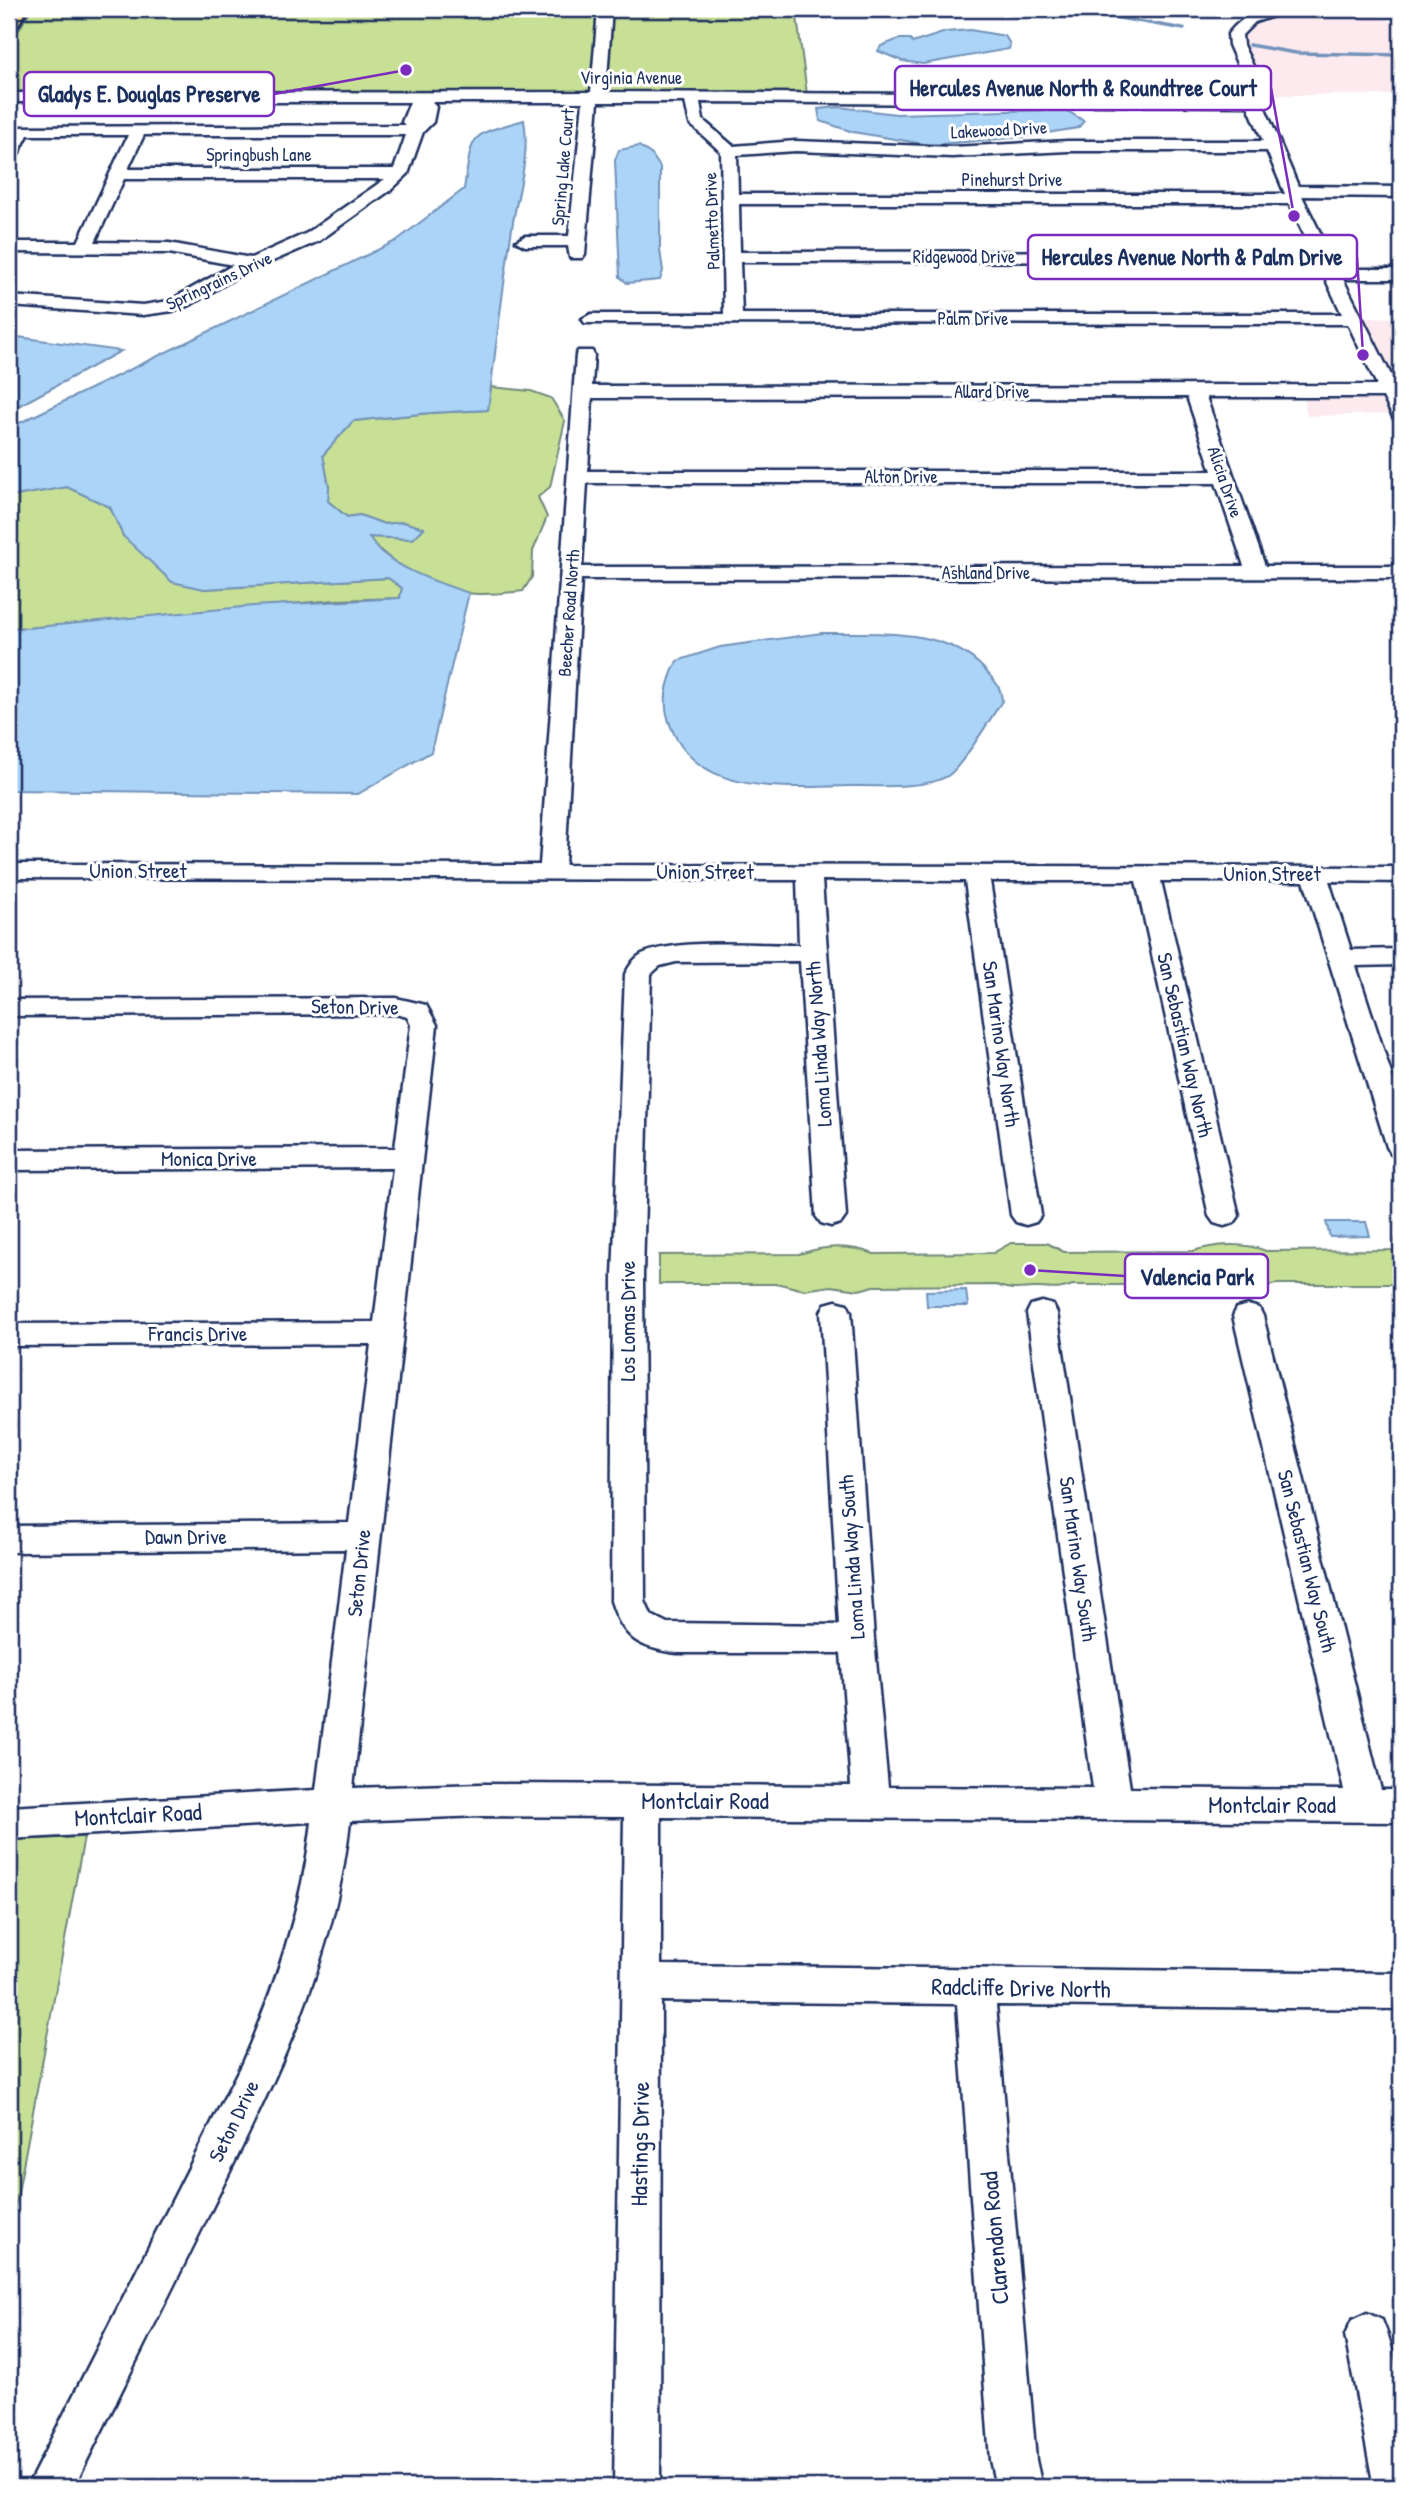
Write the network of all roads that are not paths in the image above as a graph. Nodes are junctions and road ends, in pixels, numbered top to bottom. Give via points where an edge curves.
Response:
1 (18, 9) edge
2 (605, 9) edge
3 (1252, 9) edge
4 (1281, 9) edge
5 (9, 24) edge
6 (1221, 28) dead end
7 (1219, 45) dead end
8 (9, 97) edge
9 (422, 97) junction
10 (594, 97) junction
11 (692, 97) junction
12 (1254, 101) junction
13 (138, 130) junction
14 (416, 130) junction
15 (1271, 146) junction
16 (729, 151) junction
17 (9, 157) edge
18 (118, 174) junction
19 (400, 174) junction
20 (1401, 192) edge
21 (1293, 195) junction
22 (729, 199) junction
23 (525, 241) dead end
24 (9, 247) edge
25 (84, 248) junction
26 (1323, 256) junction
27 (732, 257) junction
28 (253, 264) junction
29 (1332, 274) junction
30 (1401, 274) edge
31 (9, 301) edge
32 (591, 319) dead end
33 (733, 319) junction
34 (1354, 319) junction
35 (585, 355) dead end
36 (1395, 391) edge
37 (583, 392) junction
38 (1195, 392) junction
39 (1401, 415) edge
40 (578, 477) junction
41 (1224, 477) junction
42 (1401, 572) edge
43 (572, 573) junction
44 (1257, 573) junction
45 (9, 871) edge
46 (552, 871) junction
47 (809, 873) junction
48 (976, 873) junction
49 (1147, 874) junction
50 (1314, 874) junction
51 (1401, 874) edge
52 (812, 953) junction
53 (1401, 957) edge
54 (1340, 958) junction
55 (9, 1008) edge
56 (1401, 1147) edge
57 (409, 1158) junction
58 (9, 1160) edge
59 (1026, 1215) dead end
60 (831, 1216) dead end
61 (1224, 1216) dead end
62 (836, 1312) dead end
63 (1042, 1313) dead end
64 (1248, 1316) dead end
65 (387, 1333) junction
66 (9, 1335) edge
67 (363, 1536) junction
68 (9, 1539) edge
69 (857, 1639) junction
70 (643, 1801) junction
71 (871, 1802) junction
72 (1114, 1804) junction
73 (333, 1805) junction
74 (1383, 1805) edge
75 (9, 1823) edge
76 (642, 1983) junction
77 (975, 1988) junction
78 (1401, 1991) edge
79 (1367, 2335) dead end
80 (50, 2487) edge
81 (637, 2487) edge
82 (1019, 2487) edge
83 (1397, 2487) edge

1 - 5 main road
2 - 10 street, Spring Lake Court
3 - 6 street
4 - 12 street via 1250,19 1235,34 1258,93
7 - 12 street via 1242,93
8 - 9 street, Virginia Avenue
9 - 10 street, Virginia Avenue
9 - 14 street via 428,107 425,122
10 - 11 street, Virginia Avenue
10 - 23 street, Spring Lake Court via 577,247
11 - 12 street, Virginia Avenue
11 - 16 street, Palmetto Drive via 695,121
12 - 15 street
13 - 14 street
13 - 17 street via 23,130
13 - 18 street
14 - 19 street
15 - 16 street, Lakewood Drive via 1056,146 951,152 796,146
15 - 21 street
16 - 22 street, Palmetto Drive
18 - 19 street, Springbush Lane
18 - 25 street
19 - 28 street, Springrains Drive via 313,237
20 - 21 street, Pinehurst Drive
21 - 22 street, Pinehurst Drive
21 - 26 street
22 - 27 street, Palmetto Drive
24 - 25 street
25 - 28 street via 169,248
26 - 27 street, Ridgewood Drive
26 - 29 street
27 - 33 street, Palmetto Drive
28 - 31 street, Springrains Drive via 160,309
29 - 30 street
29 - 34 street
32 - 33 street, Palm Drive
33 - 34 street, Palm Drive
34 - 36 street
35 - 37 street, Beecher Road North
36 - 38 street, Allard Drive
36 - 39 street
37 - 38 street, Allard Drive
37 - 40 street, Beecher Road North
38 - 41 street, Alicia Drive
40 - 41 street, Alton Drive
40 - 43 street, Beecher Road North
41 - 44 street, Alicia Drive
42 - 44 street, Ashland Drive
43 - 44 street, Ashland Drive
43 - 46 street, Beecher Road North
45 - 46 street, Union Street
46 - 47 street, Union Street
47 - 48 street, Union Street
47 - 52 street, Loma Linda Way North
48 - 49 street, Union Street
48 - 59 street, San Marino Way North
49 - 50 street, Union Street
49 - 61 street, San Sebastian Way North
50 - 51 street, Union Street
50 - 54 street
52 - 60 street, Loma Linda Way North
52 - 69 street, Los Lomas Drive via 664,955 643,966 638,974 628,1276 628,1601 641,1629 657,1636
53 - 54 street
54 - 56 street
55 - 57 street, Seton Drive via 417,1011 424,1025
57 - 58 street, Monica Drive
57 - 65 street, Seton Drive
62 - 69 street, Loma Linda Way South
63 - 72 street, San Marino Way South
64 - 74 street, San Sebastian Way South
65 - 66 street, Francis Drive
65 - 67 street, Seton Drive
67 - 68 street, Dawn Drive
67 - 73 street, Seton Drive
69 - 71 street, Loma Linda Way South
70 - 71 street, Montclair Road
70 - 73 street, Montclair Road
70 - 76 street, Hastings Drive
71 - 72 street, Montclair Road
72 - 74 street, Montclair Road
73 - 75 street, Montclair Road
73 - 80 street, Seton Drive via 326,1865 285,2010 256,2077
76 - 77 street, Radcliffe Drive North
76 - 81 street, Hastings Drive
77 - 78 street, Radcliffe Drive North
77 - 82 street, Clarendon Road via 1013,2460
79 - 83 street

